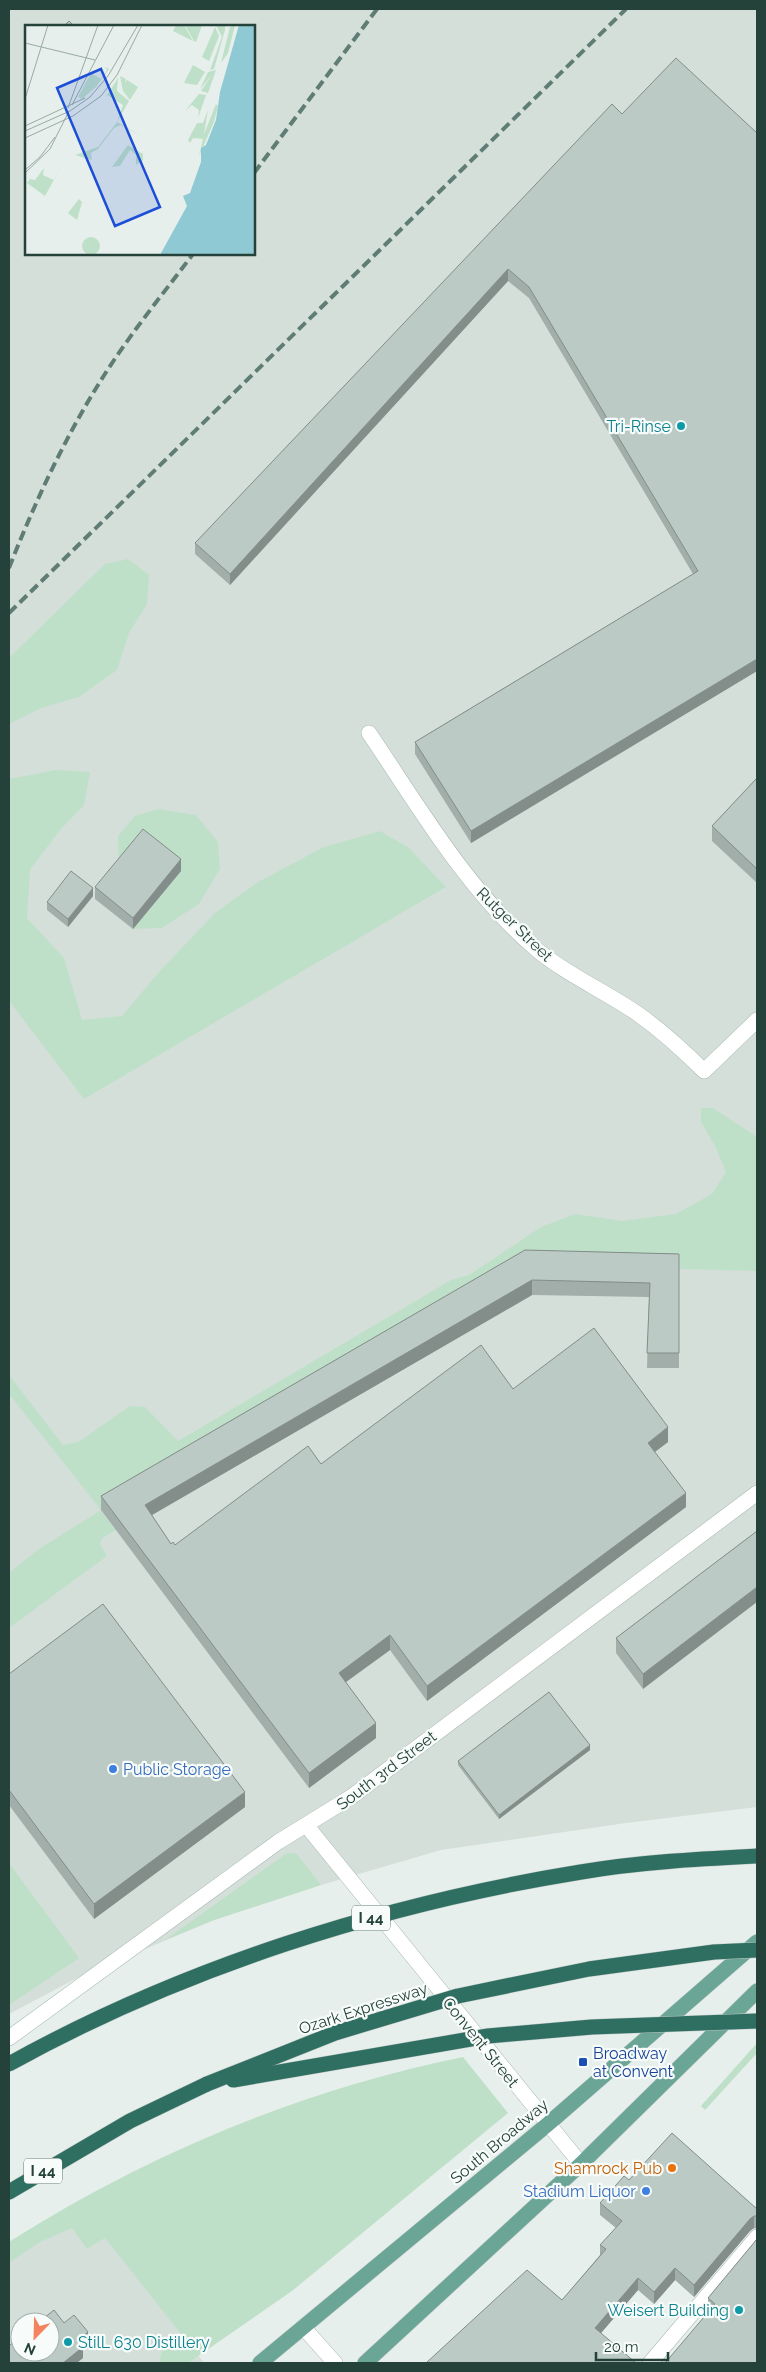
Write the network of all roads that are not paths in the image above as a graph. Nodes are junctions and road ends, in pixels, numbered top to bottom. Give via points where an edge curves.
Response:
1 (369, 733) dead end
2 (757, 1020) edge
3 (757, 1494) edge
4 (306, 1826) junction
5 (757, 1856) edge
6 (757, 1942) edge
7 (757, 1950) edge
8 (757, 1991) edge
9 (757, 2021) edge
10 (9, 2038) edge
11 (9, 2064) edge
12 (207, 2084) junction
13 (548, 2124) junction
14 (581, 2164) junction
15 (9, 2192) edge
16 (757, 2237) edge
17 (302, 2326) junction
18 (260, 2363) edge
19 (335, 2363) edge
20 (366, 2363) edge
21 (650, 2363) edge

1 - 2 street, Rutger Street via 466,876 536,949 637,1014 676,1043 704,1071
3 - 4 street, South 3rd Street via 351,1796
4 - 10 street, South 3rd Street via 278,1842
4 - 13 street, Convent Street
5 - 11 highway, I 44, bridge via 583,1871 449,1898 370,1918 275,1947 177,1984
6 - 13 main road, South Broadway
7 - 12 highway, Ozark Expressway / I 44, bridge via 714,1952 589,1969 458,1996 335,2033
8 - 14 main road
9 - 12 highway, bridge via 592,2026 488,2036
12 - 15 highway, Ozark Expressway / I 44 via 130,2121
13 - 14 street, Convent Street
13 - 17 main road, South Broadway
14 - 20 main road
16 - 21 street
17 - 18 main road, South Broadway
17 - 19 street

